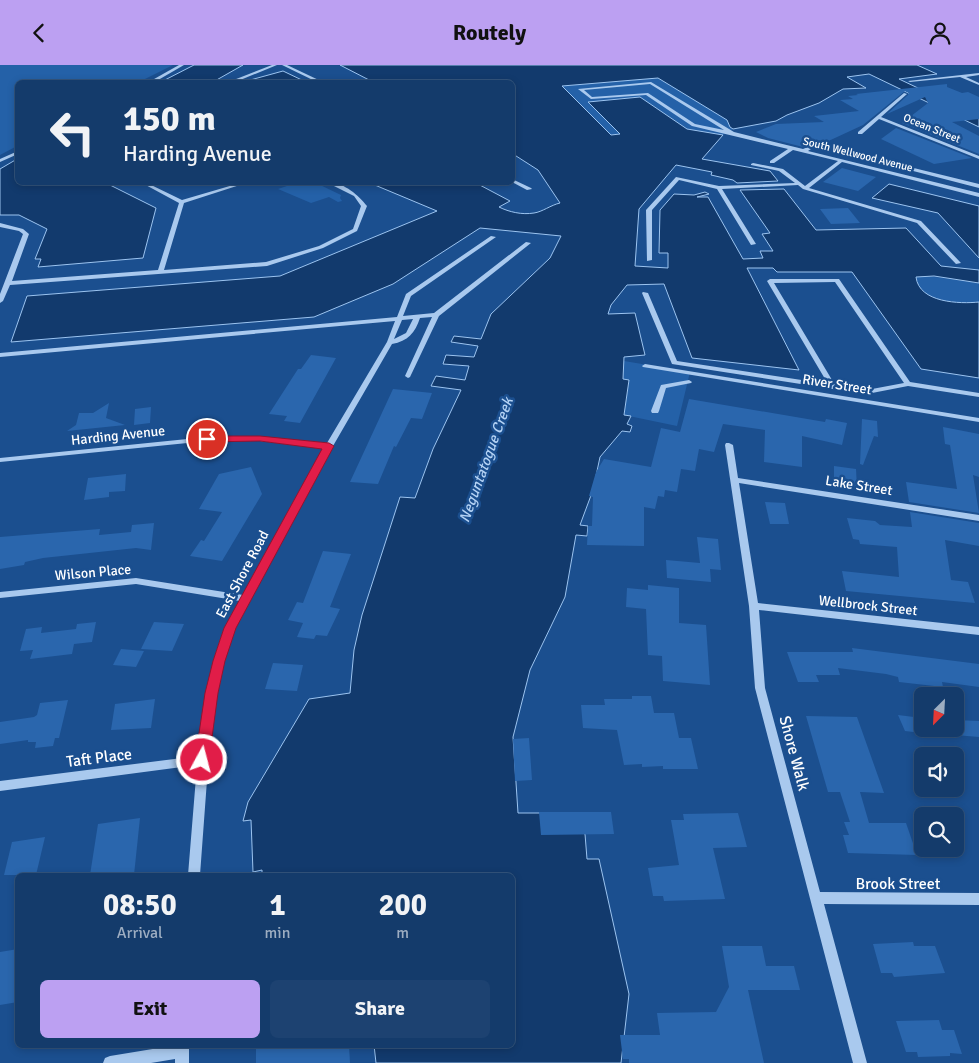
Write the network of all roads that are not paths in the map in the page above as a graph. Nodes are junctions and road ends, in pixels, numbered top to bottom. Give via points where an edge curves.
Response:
1 (182, 65) edge
2 (275, 65) edge
3 (284, 65) edge
4 (979, 74) edge
5 (961, 76) junction
6 (154, 80) edge
7 (236, 80) edge
8 (316, 80) edge
9 (910, 81) dead end
10 (979, 84) edge
11 (662, 91) junction
12 (647, 93) junction
13 (905, 94) dead end
14 (878, 117) junction
15 (732, 133) junction
16 (860, 133) dead end
17 (792, 148) junction
18 (803, 151) junction
19 (15, 154) edge
20 (979, 158) edge
21 (0, 161) edge
22 (842, 161) junction
23 (772, 162) dead end
24 (753, 164) dead end
25 (959, 180) junction
26 (515, 182) edge
27 (798, 184) junction
28 (148, 185) edge
29 (237, 185) edge
30 (336, 185) edge
31 (979, 186) edge
32 (805, 188) junction
33 (951, 188) junction
34 (529, 189) dead end
35 (719, 189) junction
36 (707, 193) dead end
37 (979, 195) edge
38 (182, 202) junction
39 (0, 225) edge
40 (493, 237) dead end
41 (528, 243) dead end
42 (753, 245) dead end
43 (649, 260) dead end
44 (958, 263) dead end
45 (161, 271) junction
46 (8, 283) junction
47 (645, 293) dead end
48 (0, 301) edge
49 (436, 315) junction
50 (418, 317) junction
51 (399, 319) junction
52 (390, 342) junction
53 (0, 355) edge
54 (645, 366) dead end
55 (691, 373) junction
56 (408, 376) dead end
57 (688, 384) joint
58 (908, 384) junction
59 (833, 387) junction
60 (979, 395) edge
61 (655, 411) dead end
62 (979, 420) edge
63 (729, 445) dead end
64 (329, 446) junction
65 (0, 459) edge
66 (736, 480) junction
67 (979, 518) edge
68 (0, 595) edge
69 (246, 599) junction
70 (754, 606) junction
71 (979, 631) edge
72 (202, 760) junction
73 (0, 786) edge
74 (194, 873) edge
75 (817, 898) junction
76 (979, 899) edge
77 (183, 1053) edge
78 (110, 1063) edge
79 (860, 1063) edge

1 - 6 street
2 - 7 street
3 - 8 street
4 - 5 street
5 - 9 street
5 - 10 street
11 - 12 street
11 - 12 street via 651,83 580,89 591,98
11 - 15 street
12 - 15 street via 694,125
13 - 14 street
14 - 16 street
14 - 20 street, Ocean Street
15 - 17 street, South Wellwood Avenue
17 - 18 street, South Wellwood Avenue
17 - 23 street
18 - 22 street, South Wellwood Avenue
18 - 25 street via 813,146 828,148
19 - 21 street
22 - 32 street
22 - 33 street, South Wellwood Avenue
24 - 27 street via 781,171
25 - 31 street
25 - 33 street
26 - 34 street
27 - 32 street
27 - 35 street
28 - 38 street
29 - 38 street
30 - 45 street via 356,195 364,206 354,230 321,247 267,264
32 - 44 street via 919,222
33 - 37 street, South Wellwood Avenue
35 - 36 street
35 - 42 street
35 - 43 street via 678,178 649,210
38 - 45 street
39 - 46 street via 26,234
40 - 51 street, East Shore Road via 408,295
41 - 49 street
45 - 46 street
46 - 48 street
47 - 59 street via 674,363
49 - 50 street
49 - 56 street
50 - 51 street
50 - 52 street via 405,338
51 - 52 street, East Shore Road
51 - 53 street
52 - 64 street, East Shore Road
54 - 55 street, River Street
55 - 57 street
55 - 62 street, River Street
57 - 61 street via 663,385
58 - 59 street via 872,391
58 - 59 street via 837,280 770,281
58 - 60 street
63 - 66 street, Shore Walk
64 - 65 street, Harding Avenue via 260,439 207,439
64 - 69 street, East Shore Road
66 - 67 street, Lake Street
66 - 70 street, Shore Walk
68 - 69 street, Wilson Place via 136,581
69 - 72 street, East Shore Road via 230,628 219,661
70 - 71 street, Wellbrock Street
70 - 75 street, Shore Walk via 760,688
72 - 73 street, Taft Place
72 - 74 street, East Shore Road
75 - 76 street, Brook Street
75 - 79 street, Shore Walk
77 - 78 street

